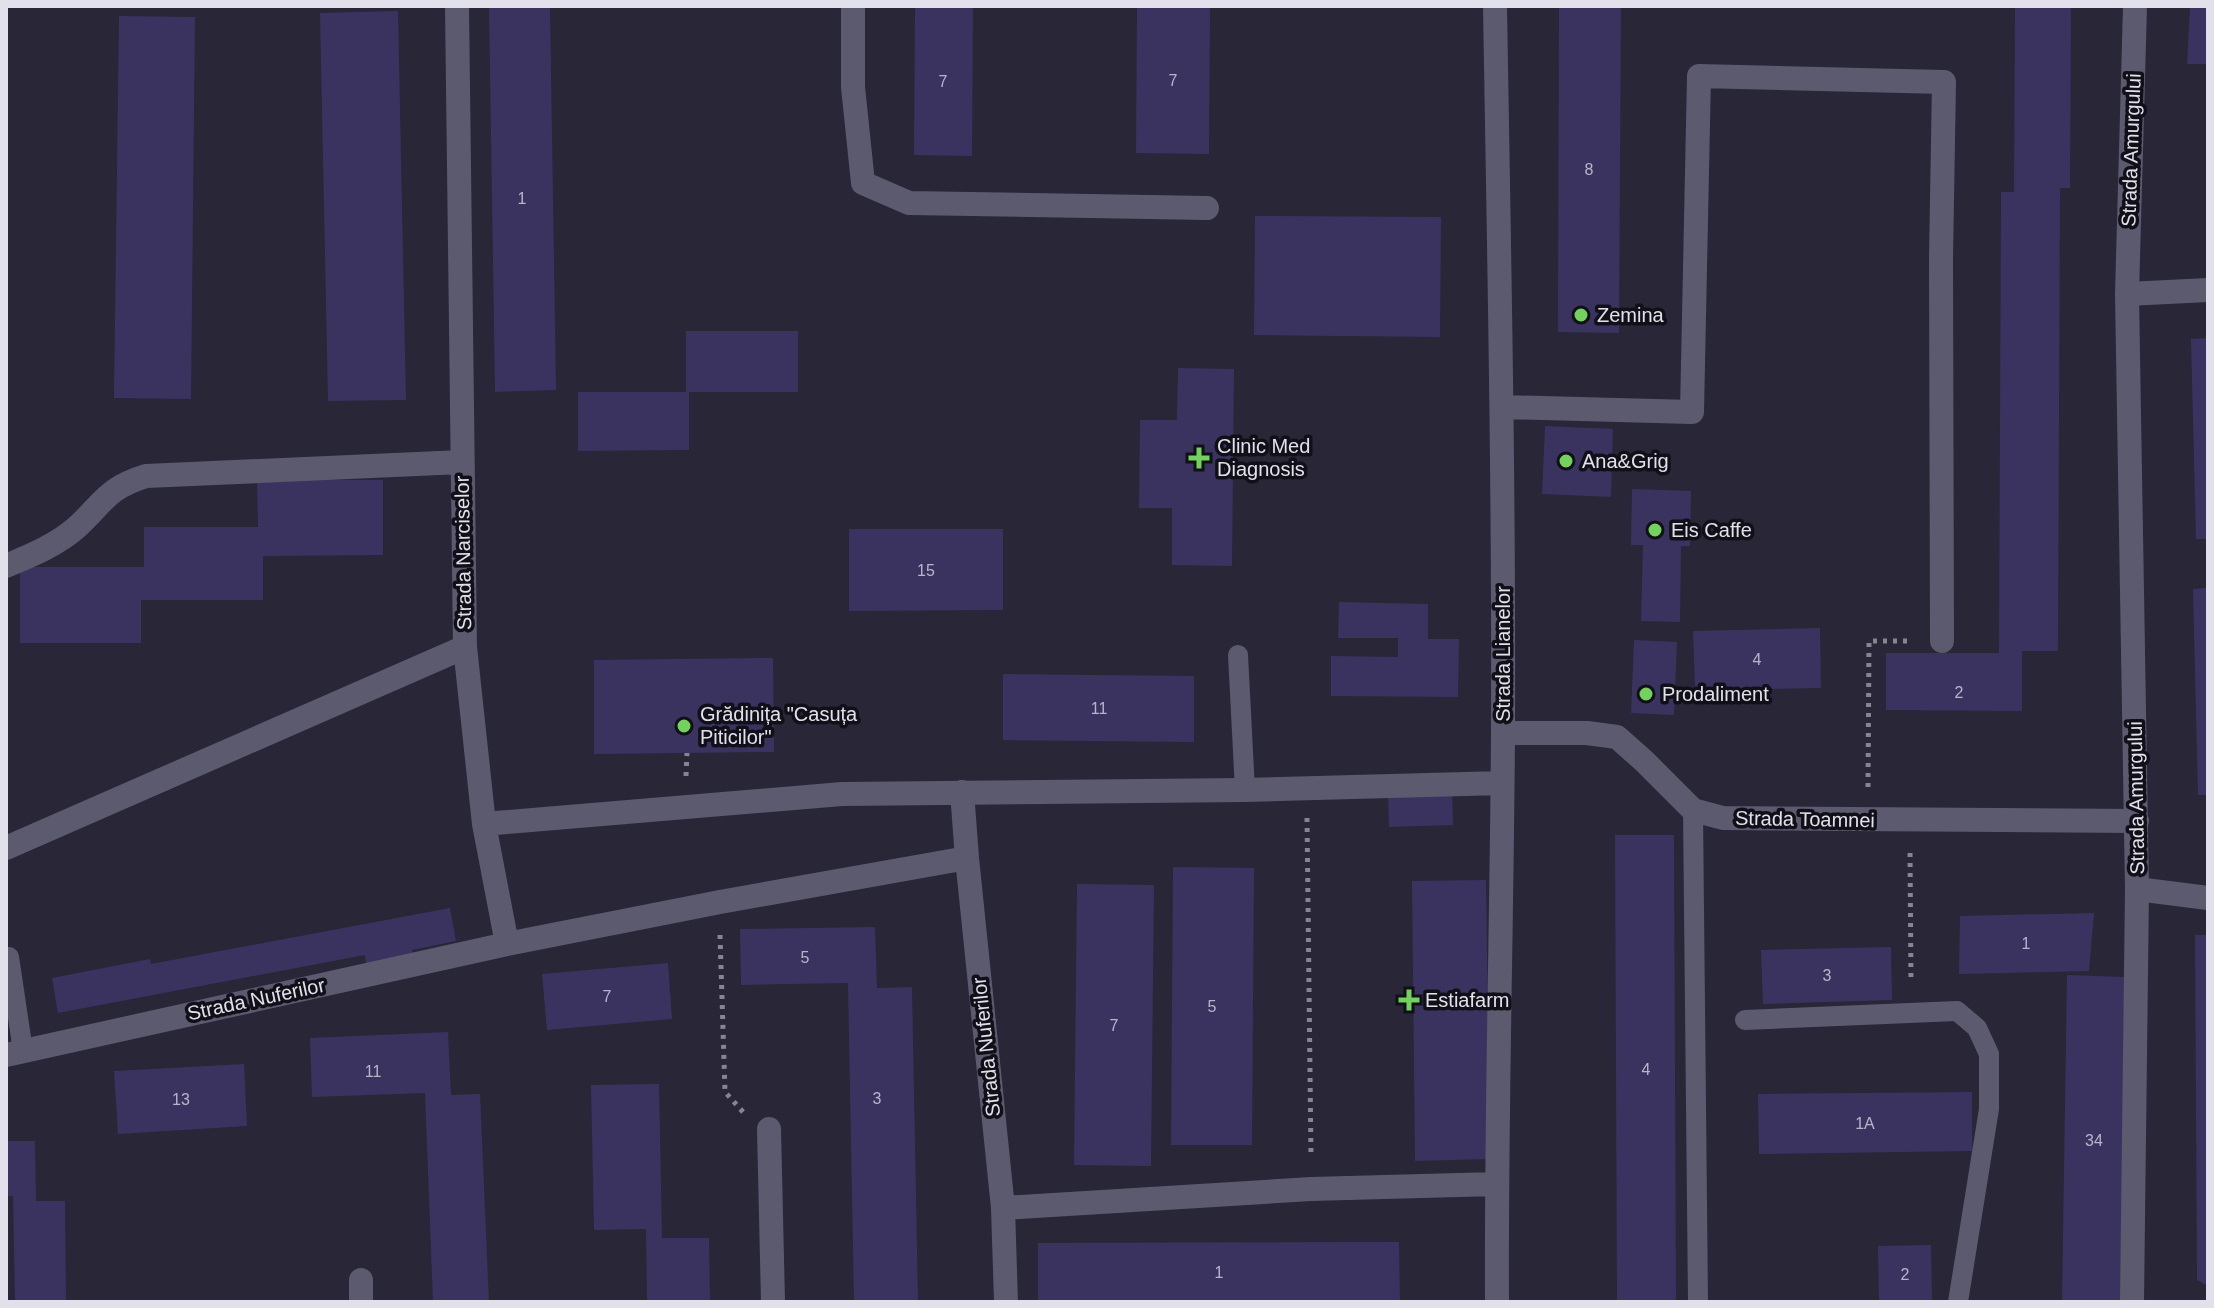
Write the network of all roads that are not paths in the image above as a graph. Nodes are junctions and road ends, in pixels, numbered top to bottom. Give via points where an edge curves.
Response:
1 (457, 6) edge
2 (853, 6) edge
3 (1495, 6) edge
4 (2135, 6) edge
5 (1207, 208) dead end
6 (2208, 290) edge
7 (2127, 294) junction
8 (1502, 407) junction
9 (462, 462) junction
10 (6, 566) edge
11 (1942, 641) road end
12 (465, 647) junction
13 (1238, 655) dead end
14 (1503, 733) junction
15 (1502, 783) junction
16 (1245, 790) junction
17 (962, 792) junction
18 (1693, 810) junction
19 (2137, 821) junction
20 (484, 824) junction
21 (6, 848) edge
22 (967, 858) junction
23 (2137, 889) junction
24 (2208, 898) edge
25 (507, 944) junction
26 (9, 957) dead end
27 (1745, 1020) dead end
28 (14, 1053) edge
29 (769, 1129) road end
30 (1496, 1184) junction
31 (1003, 1208) junction
32 (773, 1302) edge
33 (1006, 1302) edge
34 (1497, 1302) edge
35 (1698, 1302) edge
36 (1958, 1302) edge
37 (2132, 1302) edge

1 - 9 street, Strada Narciselor
2 - 5 street via 853,87 863,183 909,203
3 - 8 street, Strada Lianelor
4 - 7 street, Strada Amurgului
6 - 7 street
7 - 19 street, Strada Amurgului
8 - 11 street via 1692,412 1699,76 1944,82
8 - 14 street, Strada Lianelor
9 - 10 street via 146,476 108,493 55,542
9 - 12 street, Strada Narciselor
12 - 20 street
12 - 21 street, Strada Narciselor
13 - 16 lane
14 - 15 street, Strada Lianelor
14 - 18 street via 1617,737
15 - 16 street
15 - 30 street, Strada Lianelor
16 - 17 street
17 - 20 street via 842,794
17 - 22 street, Strada Nuferilor
18 - 19 street, Strada Toamnei via 1723,818
18 - 35 lane
19 - 23 street, Strada Amurgului
20 - 25 street
22 - 25 street, Strada Nuferilor
22 - 31 street, Strada Nuferilor
23 - 24 street
23 - 37 street, Strada Amurgului
25 - 28 street, Strada Nuferilor
26 - 28 lane
27 - 36 lane via 1957,1011 1977,1028 1989,1054 1989,1109
29 - 32 street
30 - 31 street via 1311,1189
30 - 34 street, Strada Lianelor
31 - 33 street, Strada Nuferilor

